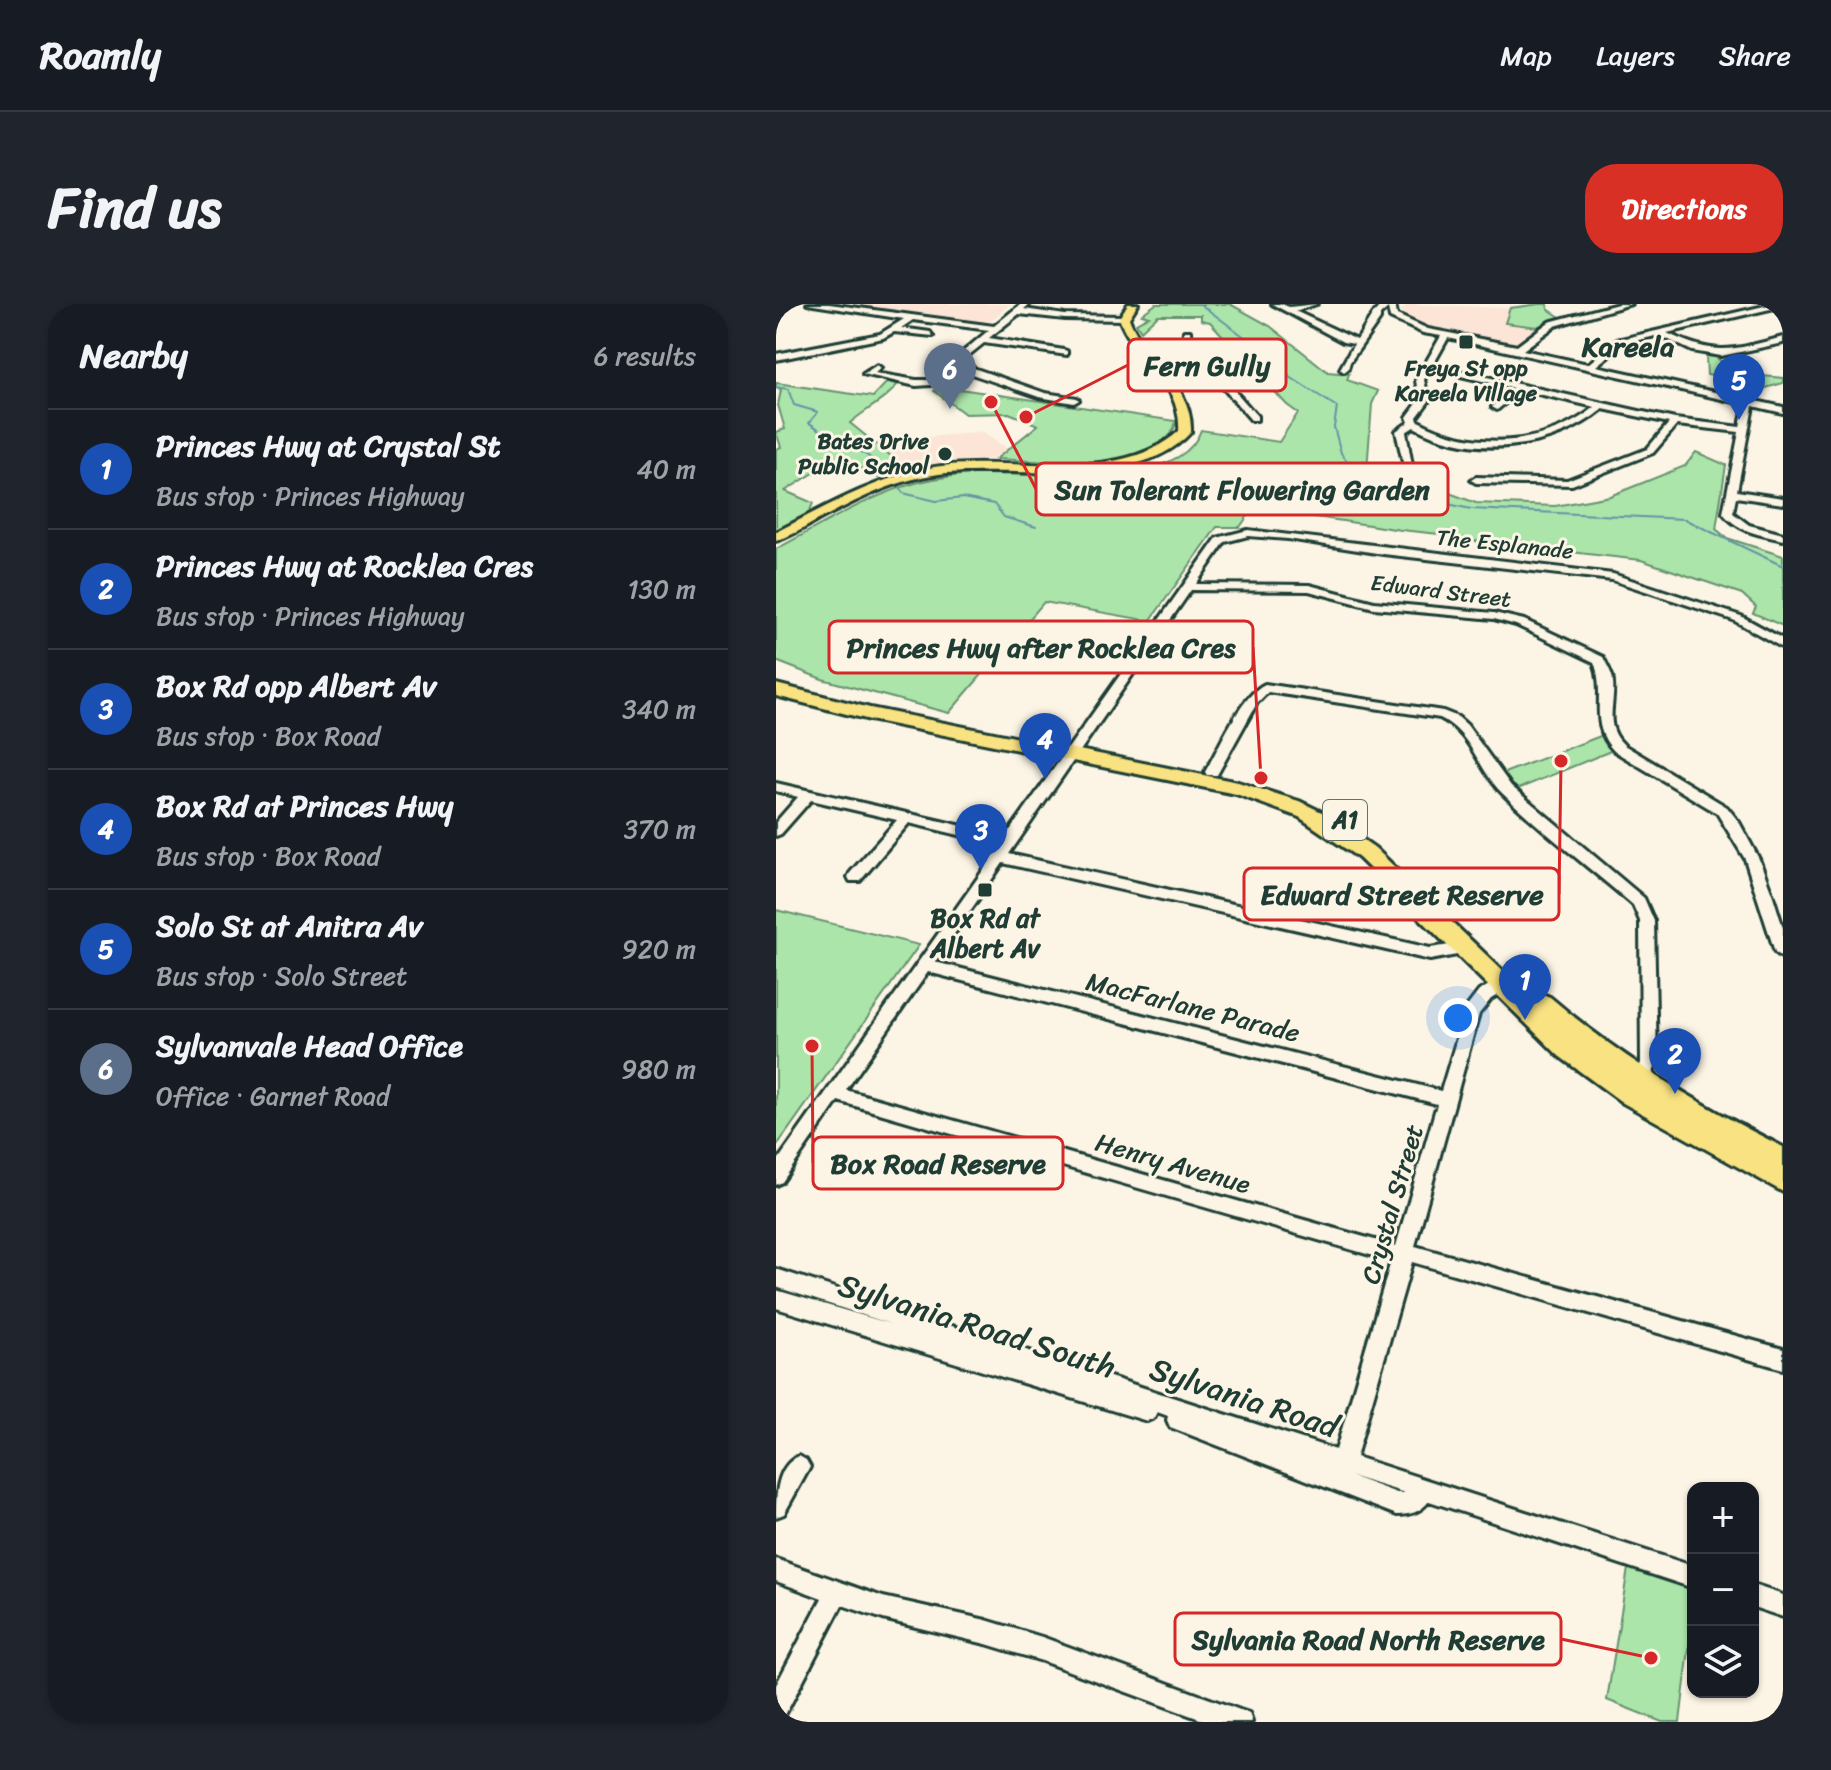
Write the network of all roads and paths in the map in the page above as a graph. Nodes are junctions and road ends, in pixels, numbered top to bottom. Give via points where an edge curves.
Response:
1 (811, 304) edge
2 (1026, 304) edge
3 (1133, 304) edge
4 (1276, 304) edge
5 (1313, 304) edge
6 (1397, 304) edge
7 (1627, 304) edge
8 (1783, 304) edge
9 (850, 306) edge
10 (1110, 306) dead end
11 (1391, 309) edge
12 (1288, 310) junction
13 (1017, 311) junction
14 (912, 317) junction
15 (1083, 317) junction
16 (1103, 318) junction
17 (1124, 318) junction
18 (996, 329) junction
19 (1080, 331) dead end
20 (892, 332) junction
21 (1187, 333) dead end
22 (1660, 333) junction
23 (930, 334) dead end
24 (1445, 336) junction
25 (830, 337) dead end
26 (983, 340) junction
27 (1783, 340) edge
28 (898, 343) dead end
29 (1359, 343) junction
30 (839, 344) junction
31 (1764, 344) junction
32 (1517, 350) junction
33 (1064, 353) dead end
34 (1783, 354) edge
35 (776, 357) edge
36 (954, 365) junction
37 (1428, 366) junction
38 (1587, 367) junction
39 (877, 368) dead end
40 (1344, 369) dead end
41 (1212, 370) junction
42 (1167, 377) junction
43 (1519, 387) junction
44 (1074, 400) dead end
45 (1749, 403) junction
46 (1601, 406) junction
47 (1497, 407) dead end
48 (1783, 410) edge
49 (1254, 418) dead end
50 (1675, 422) junction
51 (1414, 423) junction
52 (1743, 430) junction
53 (1407, 465) dead end
54 (1476, 480) dead end
55 (1734, 494) junction
56 (1783, 501) edge
57 (776, 537) edge
58 (1783, 537) edge
59 (1188, 587) junction
60 (1783, 644) edge
61 (776, 677) edge
62 (776, 690) edge
63 (1072, 752) junction
64 (1212, 772) junction
65 (776, 787) edge
66 (807, 795) junction
67 (906, 818) junction
68 (776, 831) edge
69 (1010, 842) junction
70 (1000, 857) junction
71 (855, 877) dead end
72 (1463, 949) junction
73 (1783, 952) edge
74 (924, 965) junction
75 (1508, 981) junction
76 (1638, 1089) junction
77 (834, 1093) junction
78 (1448, 1100) junction
79 (1783, 1160) edge
80 (776, 1177) edge
81 (1783, 1180) edge
82 (1405, 1254) junction
83 (776, 1278) edge
84 (776, 1299) edge
85 (1783, 1359) edge
86 (1343, 1464) junction
87 (799, 1467) dead end
88 (1424, 1490) junction
89 (776, 1506) edge
90 (776, 1570) edge
91 (1687, 1575) edge
92 (836, 1594) junction
93 (1759, 1598) edge
94 (1783, 1606) edge
95 (776, 1709) edge
96 (1240, 1722) edge

1 - 9 street
2 - 13 street
3 - 17 main road
4 - 12 street
5 - 12 street
6 - 11 street
7 - 32 street via 1552,324
8 - 22 street
9 - 14 street
10 - 16 street
11 - 24 street via 1412,327
11 - 29 street via 1376,319
12 - 29 street
13 - 15 street
13 - 18 street
14 - 18 street
14 - 20 street
15 - 16 street
15 - 19 street
16 - 17 street
17 - 42 main road via 1127,329
18 - 26 street
20 - 23 street
20 - 28 street
20 - 30 street
21 - 41 street via 1187,341
22 - 31 street via 1709,354
22 - 38 street via 1616,344
24 - 32 street
24 - 37 street
25 - 30 street
26 - 33 street
26 - 36 street
27 - 31 street
29 - 40 street
30 - 35 street via 805,356
31 - 34 street
32 - 38 street
36 - 39 street via 928,383 867,374
36 - 44 street via 1034,394
37 - 43 street
37 - 51 street via 1419,385 1423,404 1412,417
38 - 45 street
41 - 42 street
41 - 49 street
42 - 57 main road via 1186,423 1180,438 1163,452 1119,464 975,466 914,475 877,487
43 - 46 street
43 - 47 street
45 - 48 street
45 - 52 street
46 - 50 street
46 - 51 street via 1586,421 1524,443 1454,440
50 - 52 street
50 - 54 street via 1650,451 1568,483
51 - 53 street via 1401,431
52 - 55 street
55 - 56 street
55 - 58 street via 1728,513 1734,521
59 - 60 street, The Esplanade via 1214,546 1233,535 1256,533 1586,572 1646,585 1737,618
59 - 63 street
59 - 73 street, Edward Street via 1309,588 1374,605 1508,618 1593,656 1605,671 1609,738 1722,810 1734,824 1759,875
61 - 63 highway, A1
62 - 63 highway, A1 via 870,714
63 - 64 highway, A1
63 - 69 street
63 - 72 highway, A1 via 1298,806 1367,853
64 - 75 highway, A1 via 1281,790 1352,824
64 - 76 street via 1252,701 1265,688 1454,718 1506,789 1639,902 1647,921 1649,1063
65 - 66 street
66 - 67 street
66 - 68 street
67 - 69 street
67 - 71 street
69 - 70 street
70 - 72 street via 1420,952
70 - 74 street
72 - 75 highway, A1
74 - 77 street
74 - 78 street, MacFarlane Parade
75 - 76 highway, A1 via 1568,1049
75 - 78 street, Crystal Street via 1472,1012
76 - 79 highway, A1
76 - 81 highway, A1
77 - 80 street
77 - 82 street, Henry Avenue
78 - 82 street, Crystal Street
82 - 85 street, Henry Avenue
82 - 86 street, Crystal Street
83 - 86 street, Sylvania Road
84 - 88 street, Sylvania Road South via 1172,1418 1397,1504 1417,1502
86 - 88 street, Sylvania Road
87 - 89 street
88 - 91 street, Sylvania Road
90 - 92 street
92 - 95 street
92 - 96 street via 1042,1649
93 - 94 street

